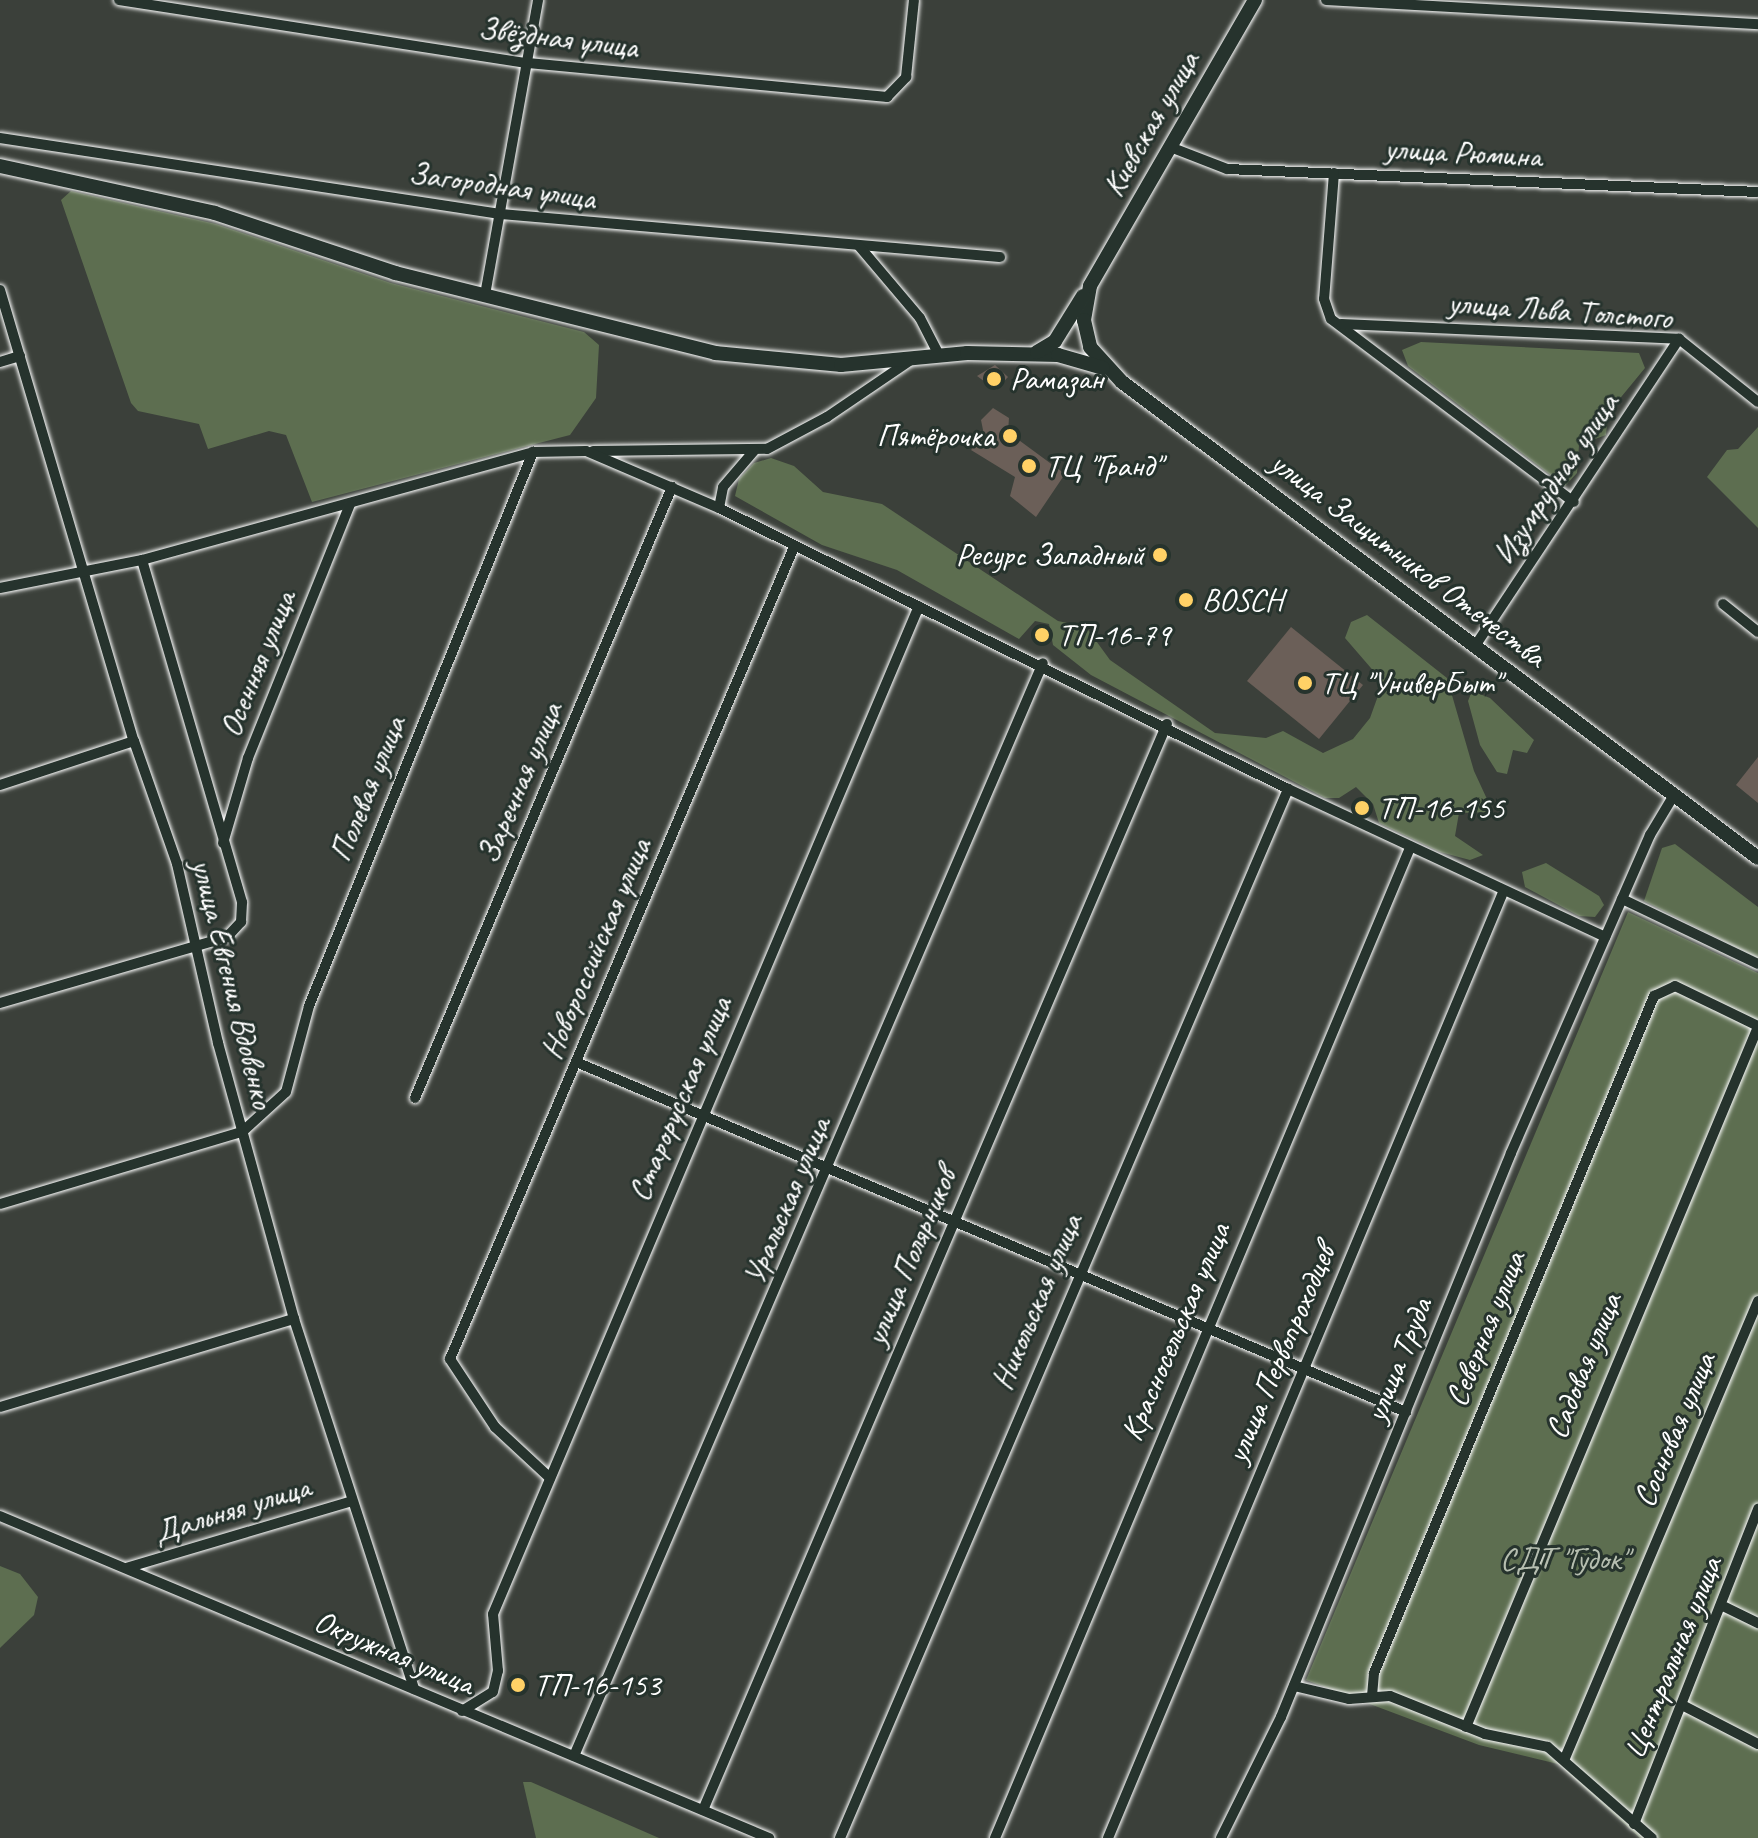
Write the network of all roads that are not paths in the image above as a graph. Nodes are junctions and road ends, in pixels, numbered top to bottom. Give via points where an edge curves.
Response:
1 (119, 0) edge
2 (538, 0) edge
3 (914, 0) edge
4 (1255, 0) edge
5 (1326, 0) edge
6 (1758, 24) edge
7 (528, 63) junction
8 (0, 138) edge
9 (1170, 147) junction
10 (0, 166) edge
11 (1334, 173) junction
12 (1758, 192) edge
13 (500, 214) junction
14 (859, 246) junction
15 (1000, 257) dead end
16 (1092, 281) junction
17 (0, 290) edge
18 (485, 295) junction
19 (1339, 324) junction
20 (1679, 339) junction
21 (939, 355) junction
22 (1028, 355) junction
23 (20, 356) junction
24 (913, 359) junction
25 (0, 362) edge
26 (1109, 371) junction
27 (1758, 402) edge
28 (586, 451) junction
29 (754, 451) junction
30 (533, 452) junction
31 (672, 487) junction
32 (1574, 502) junction
33 (350, 504) junction
34 (719, 508) junction
35 (794, 547) junction
36 (142, 560) junction
37 (83, 571) junction
38 (0, 588) edge
39 (1723, 604) dead end
40 (919, 606) junction
41 (1758, 632) edge
42 (1475, 646) junction
43 (1043, 663) junction
44 (1167, 724) junction
45 (134, 741) junction
46 (0, 785) edge
47 (1288, 789) junction
48 (1674, 795) junction
49 (223, 845) junction
50 (1410, 848) junction
51 (1758, 858) edge
52 (1504, 890) junction
53 (1622, 899) junction
54 (1605, 937) junction
55 (196, 946) junction
56 (1758, 964) edge
57 (0, 1003) edge
58 (1758, 1027) edge
59 (576, 1062) junction
60 (415, 1098) dead end
61 (701, 1116) junction
62 (242, 1132) junction
63 (828, 1169) junction
64 (0, 1204) edge
65 (954, 1222) junction
66 (1077, 1273) junction
67 (1758, 1301) edge
68 (294, 1319) junction
69 (1205, 1327) junction
70 (1303, 1369) junction
71 (0, 1407) edge
72 (1406, 1412) junction
73 (550, 1478) junction
74 (352, 1501) junction
75 (1758, 1509) edge
76 (0, 1516) edge
77 (126, 1568) junction
78 (1725, 1607) junction
79 (1758, 1623) edge
80 (1294, 1686) junction
81 (414, 1689) junction
82 (1372, 1696) junction
83 (1684, 1706) junction
84 (462, 1711) junction
85 (1466, 1727) junction
86 (1758, 1744) edge
87 (574, 1756) junction
88 (1565, 1758) junction
89 (703, 1810) junction
90 (1634, 1824) junction
91 (769, 1838) edge
92 (840, 1838) edge
93 (995, 1838) edge
94 (1108, 1838) edge
95 (1221, 1838) edge
96 (1652, 1838) edge

1 - 7 street, Звёздная улица
2 - 7 street
3 - 7 street, Звёздная улица via 906,77 887,97
4 - 9 street, Киевская улица
5 - 6 street
7 - 13 street
8 - 13 street, Загородная улица
9 - 11 street, улица Рюмина via 1227,169
9 - 16 street, Киевская улица
10 - 18 street via 215,213 395,273
11 - 12 street, улица Рюмина
11 - 19 street via 1324,299
13 - 14 street, Загородная улица
13 - 18 street
14 - 15 street, Загородная улица
14 - 21 street via 920,318
16 - 22 street, Киевская улица via 1055,341
16 - 26 street, улица Защитников Отечества via 1086,335
17 - 23 street, улица Евгения Вдовенко
18 - 24 street via 752,359 841,365
19 - 20 street, улица Льва Толстого
19 - 32 street
20 - 27 street, улица Льва Толстого
20 - 32 street, Изумрудная улица
21 - 22 street
21 - 24 street
22 - 26 street via 1071,356
23 - 25 street
23 - 37 street, улица Евгения Вдовенко
24 - 29 street via 786,442
26 - 42 street, улица Защитников Отечества
28 - 29 street
28 - 30 street
28 - 31 street
29 - 34 street via 723,487
30 - 33 street
30 - 62 street, Полевая улица via 309,1006 292,1084
31 - 34 street
31 - 60 street, Заречная улица
32 - 42 street, Изумрудная улица
33 - 36 street
33 - 49 street, Осенняя улица via 248,758
34 - 35 street
35 - 40 street
35 - 59 street, Новороссийская улица
36 - 37 street
36 - 49 street
37 - 38 street
37 - 45 street, улица Евгения Вдовенко
39 - 41 street
40 - 43 street
40 - 61 street, Старорусская улица
42 - 48 street, улица Защитников Отечества
43 - 44 street
43 - 63 street, Уральская улица
44 - 47 street
44 - 65 street, улица Полярников
45 - 46 street
45 - 55 street, улица Евгения Вдовенко via 177,864
47 - 50 street
47 - 66 street, Никольская улица
48 - 51 street, улица Защитников Отечества
48 - 53 street, улица Труда
49 - 55 street via 244,912 227,937
50 - 52 street
50 - 69 street, Красносельская улица
52 - 54 street
52 - 70 street, улица Первопроходцев
53 - 54 street, улица Труда
53 - 56 street
54 - 72 street, улица Труда
55 - 57 street
55 - 62 street, улица Евгения Вдовенко
58 - 82 street, Северная улица via 1675,986 1663,987 1458,1465 1374,1673
58 - 85 street, Садовая улица
59 - 61 street
59 - 73 street, Новороссийская улица via 450,1359 495,1427
61 - 63 street
61 - 73 street, Старорусская улица
62 - 64 street
62 - 68 street, улица Евгения Вдовенко
63 - 65 street
63 - 87 street, Уральская улица
65 - 66 street
65 - 89 street, улица Полярников
66 - 69 street
66 - 92 street, Никольская улица
67 - 88 street, Сосновая улица
68 - 71 street
68 - 74 street, улица Евгения Вдовенко
69 - 70 street
69 - 93 street, Красносельская улица
70 - 72 street
70 - 94 street, улица Первопроходцев
72 - 80 street, улица Труда
73 - 84 street, Старорусская улица via 493,1614 497,1682 486,1701
74 - 77 street, Дальняя улица
74 - 81 street, улица Евгения Вдовенко
75 - 78 street, Центральная улица
76 - 77 street, Окружная улица
77 - 81 street, Окружная улица
78 - 79 street
78 - 83 street, Центральная улица
80 - 82 street via 1349,1699
80 - 95 street, улица Труда
81 - 84 street, Окружная улица
82 - 85 street via 1390,1696
83 - 86 street
83 - 90 street, Центральная улица
84 - 87 street, Окружная улица
85 - 88 street via 1548,1747
87 - 89 street, Окружная улица
88 - 90 street
89 - 91 street, Окружная улица
90 - 96 street

